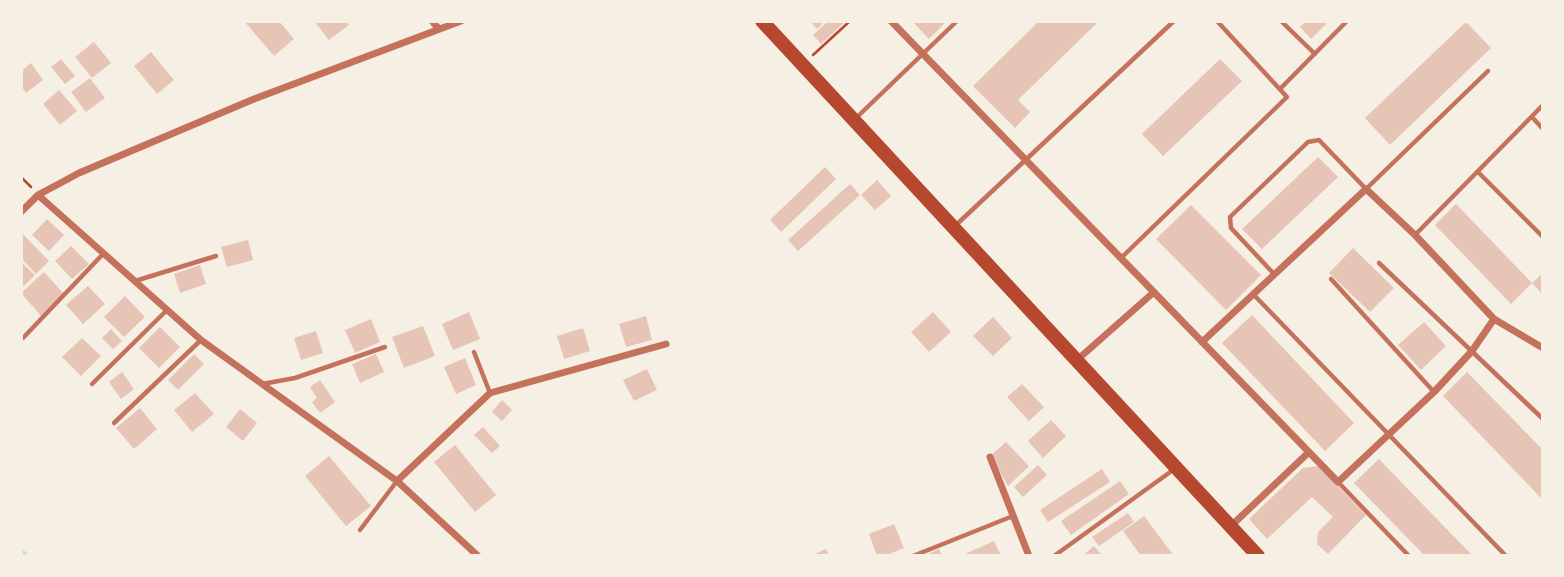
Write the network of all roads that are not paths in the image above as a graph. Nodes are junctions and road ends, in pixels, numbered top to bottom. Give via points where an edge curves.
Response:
1 (432, 21) edge
2 (461, 21) edge
3 (762, 21) edge
4 (891, 21) edge
5 (957, 21) edge
6 (1174, 21) edge
7 (1217, 21) edge
8 (1281, 21) edge
9 (1347, 21) edge
10 (439, 29) junction
11 (922, 54) junction
12 (1314, 54) junction
13 (1488, 71) dead end
14 (1280, 89) junction
15 (1543, 105) edge
16 (1532, 117) junction
17 (854, 119) junction
18 (1543, 129) edge
19 (1025, 160) junction
20 (1478, 172) junction
21 (1366, 189) junction
22 (38, 195) junction
23 (21, 212) edge
24 (952, 228) junction
25 (1415, 235) junction
26 (1543, 237) edge
27 (104, 253) junction
28 (216, 256) dead end
29 (1121, 258) junction
30 (1379, 263) dead end
31 (1274, 274) junction
32 (1331, 279) dead end
33 (135, 281) junction
34 (1154, 292) junction
35 (1253, 293) junction
36 (167, 310) junction
37 (1494, 319) junction
38 (23, 338) dead end
39 (201, 340) junction
40 (1202, 342) junction
41 (666, 344) dead end
42 (385, 347) dead end
43 (1543, 348) edge
44 (1472, 351) junction
45 (474, 352) dead end
46 (1077, 360) junction
47 (92, 384) dead end
48 (259, 384) junction
49 (1434, 391) junction
50 (490, 393) junction
51 (1543, 419) edge
52 (114, 422) dead end
53 (1388, 435) junction
54 (1309, 452) junction
55 (990, 457) dead end
56 (1177, 468) junction
57 (397, 481) junction
58 (1338, 482) junction
59 (1013, 516) junction
60 (1230, 527) junction
61 (360, 530) dead end
62 (478, 556) edge
63 (913, 556) edge
64 (1029, 556) edge
65 (1054, 556) edge
66 (1258, 556) edge
67 (1409, 556) edge
68 (1506, 556) edge

1 - 10 street
2 - 10 street
3 - 17 main road
4 - 11 street
5 - 11 lane
6 - 19 lane
7 - 14 lane
8 - 12 lane
9 - 12 lane
10 - 22 street via 254,99
11 - 17 lane
11 - 19 street
12 - 14 lane
13 - 21 lane
14 - 29 lane via 1287,97
15 - 16 lane
16 - 18 lane
16 - 20 lane
17 - 24 main road
19 - 24 lane
19 - 29 street
20 - 25 lane
20 - 26 lane
21 - 25 street
21 - 31 street
21 - 31 lane via 1319,141 1308,142 1230,217 1231,228
22 - 23 street
22 - 27 street
24 - 46 main road
25 - 37 street
27 - 33 street
27 - 38 lane
28 - 33 lane
29 - 34 street
30 - 44 lane
31 - 35 street
32 - 49 lane
33 - 36 street
34 - 40 street
34 - 46 street
35 - 40 street
35 - 53 lane
36 - 39 street
36 - 47 lane
37 - 43 street
37 - 44 street
39 - 48 street
39 - 52 lane
40 - 54 street
41 - 50 street
42 - 48 lane via 295,378
44 - 49 street
44 - 51 lane
45 - 50 lane
46 - 56 main road
48 - 57 street
49 - 53 street
50 - 57 street
53 - 58 street
53 - 68 lane
54 - 58 street
54 - 60 street
55 - 59 street
56 - 60 main road
56 - 65 lane
57 - 61 lane
57 - 62 street
58 - 67 lane
59 - 63 lane
59 - 64 street
60 - 66 main road

